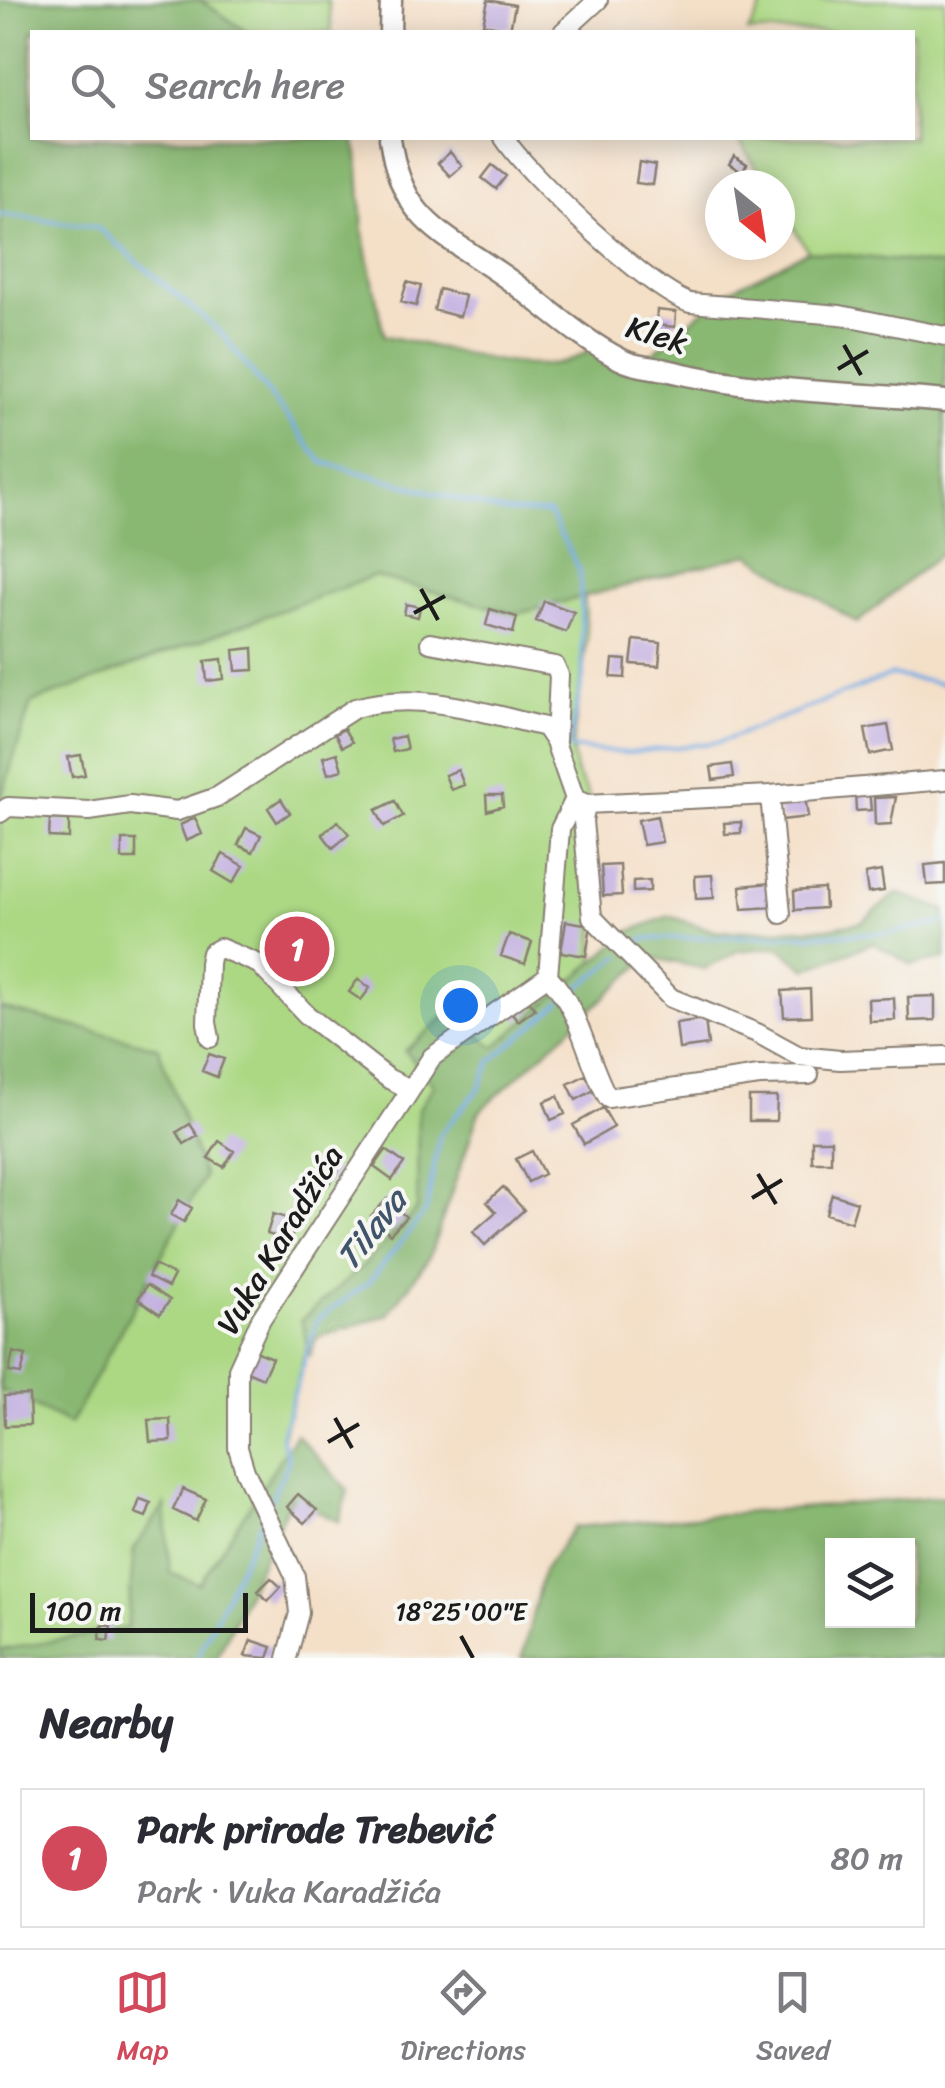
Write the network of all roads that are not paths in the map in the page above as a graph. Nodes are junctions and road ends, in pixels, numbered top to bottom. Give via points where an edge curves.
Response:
1 (391, 0) edge
2 (598, 0) edge
3 (390, 30) edge
4 (564, 30) edge
5 (390, 140) edge
6 (506, 140) edge
7 (945, 336) edge
8 (945, 401) edge
9 (430, 644) dead end
10 (556, 742) junction
11 (945, 780) edge
12 (770, 795) junction
13 (580, 802) junction
14 (4, 810) edge
15 (780, 914) dead end
16 (548, 976) junction
17 (210, 1038) dead end
18 (945, 1056) edge
19 (809, 1075) dead end
20 (408, 1088) junction
21 (287, 1658) edge

1 - 3 street
2 - 4 street
5 - 8 street, Klek via 395,174 436,234 626,363 712,382
6 - 7 street, Klek via 633,268 671,297 840,315
9 - 10 street via 555,666
10 - 13 street
10 - 14 street via 545,728 452,705 380,701 336,717 217,797 177,811 130,805
11 - 12 street
12 - 13 street
12 - 15 street
13 - 16 street via 560,828
13 - 18 street via 592,918 671,998 799,1056
16 - 19 street via 568,1000 608,1098
16 - 20 street, Vuka Karadžića via 432,1057
17 - 20 street via 209,963 220,948 259,964 307,1015
20 - 21 street, Vuka Karadžića via 261,1318 238,1369 238,1448 295,1576 299,1613

